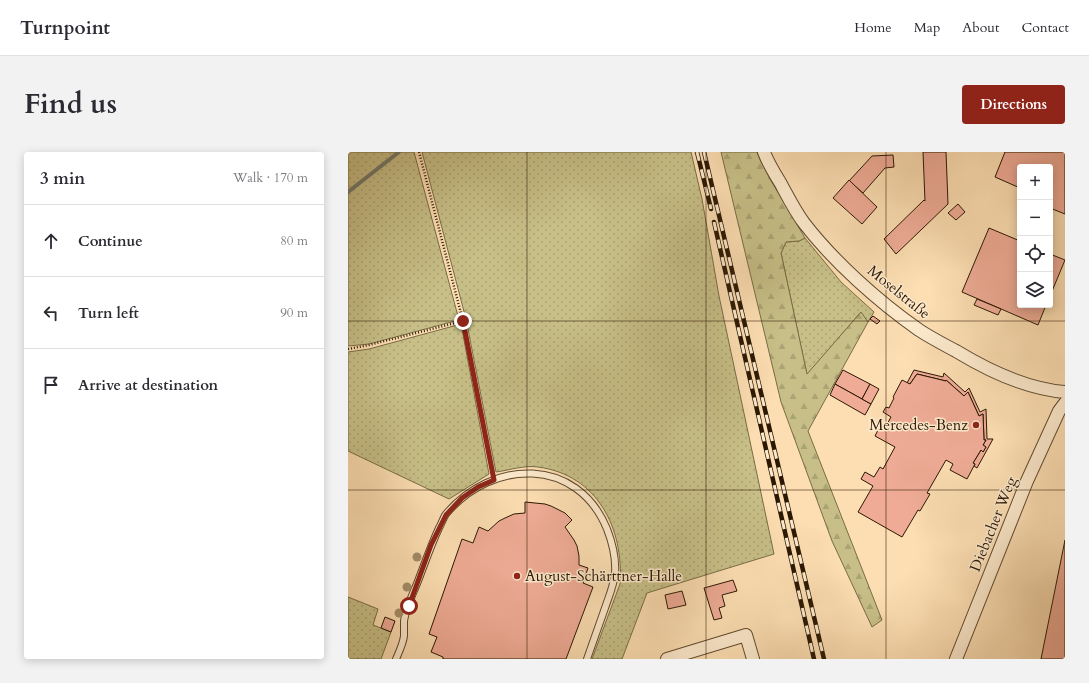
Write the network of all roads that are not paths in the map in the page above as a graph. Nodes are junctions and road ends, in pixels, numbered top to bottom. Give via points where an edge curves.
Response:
1 (764, 152) edge
2 (1065, 392) edge
3 (1065, 403) edge
4 (396, 659) edge
5 (587, 659) edge
6 (667, 659) edge
7 (753, 659) edge
8 (956, 659) edge

1 - 2 street, Moselstraße via 804,223 871,293 919,330 972,361 1030,386
3 - 8 street, Diebacher Weg via 1027,481
4 - 5 lane via 404,637 404,621 409,606 431,545 446,515 462,498 478,487 510,475 537,473 568,483 580,491 603,519 610,536 614,554 613,586
6 - 7 street via 746,635

